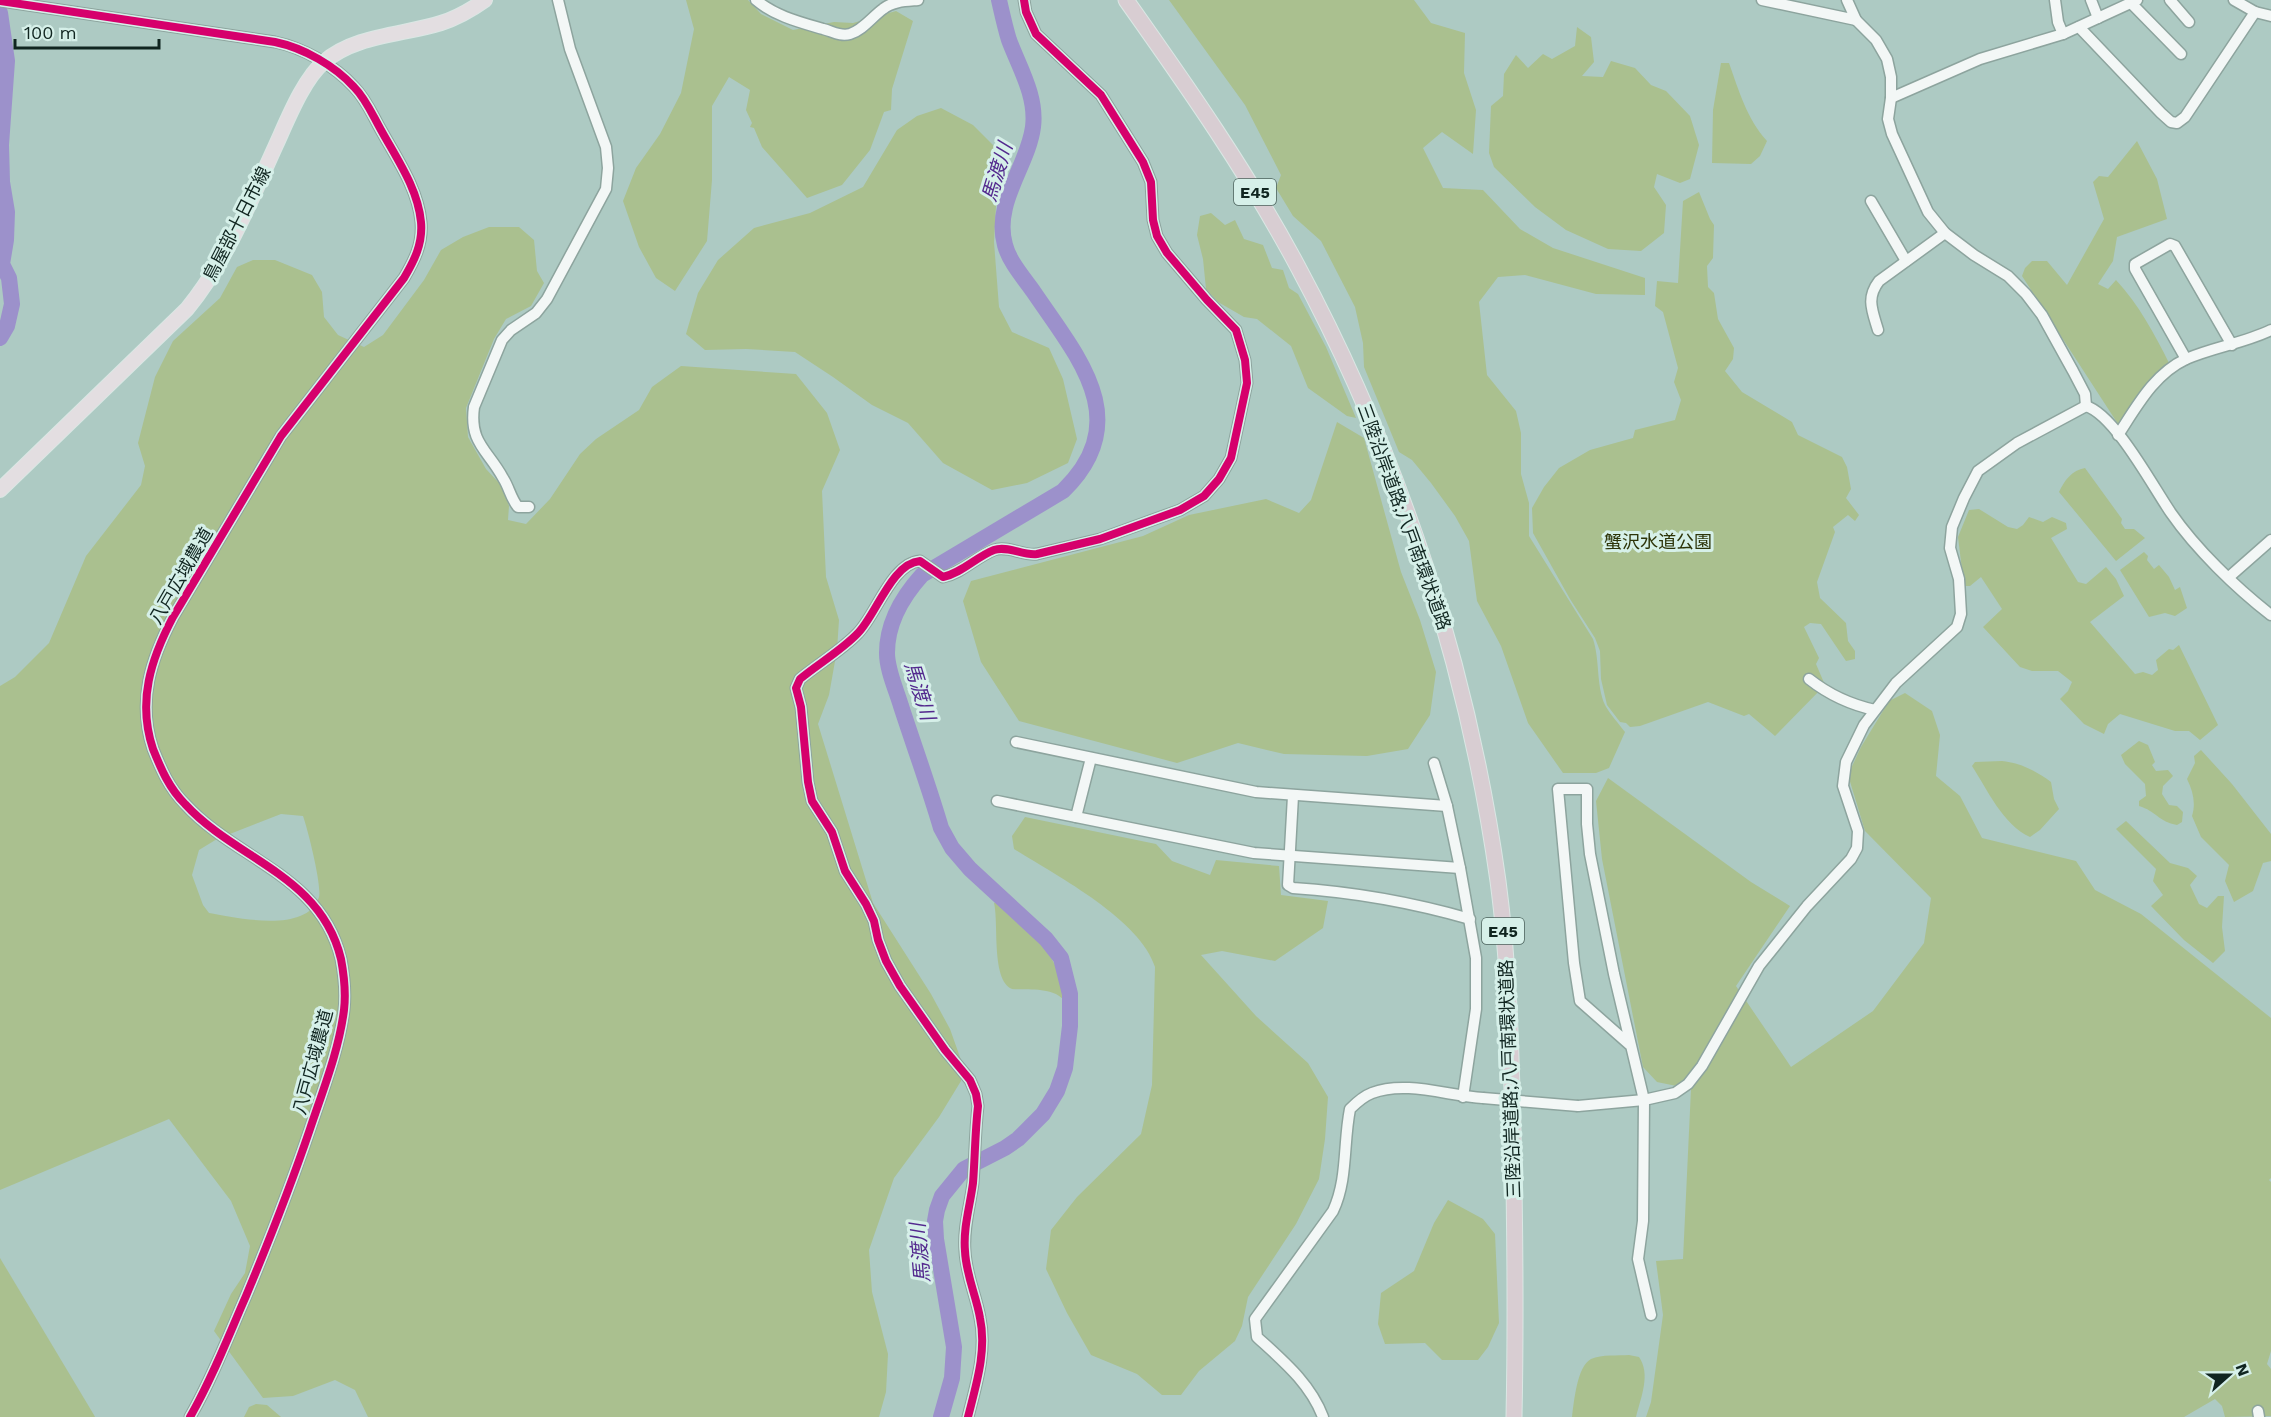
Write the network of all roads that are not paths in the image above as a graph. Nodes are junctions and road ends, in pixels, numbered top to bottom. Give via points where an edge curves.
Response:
1 (485, 0) edge
2 (558, 0) edge
3 (756, 0) edge
4 (918, 0) edge
5 (1024, 0) edge
6 (1126, 0) edge
7 (1762, 0) edge
8 (1847, 0) edge
9 (2055, 0) edge
10 (2091, 0) edge
11 (2170, 0) edge
12 (2234, 0) edge
13 (0, 1) edge
14 (2134, 1) edge
15 (2255, 12) junction
16 (2270, 15) edge
17 (2098, 18) junction
18 (1856, 20) junction
19 (2189, 22) dead end
20 (2079, 27) junction
21 (2063, 34) junction
22 (2181, 54) dead end
23 (322, 63) junction
24 (1891, 98) junction
25 (1871, 201) dead end
26 (1945, 233) junction
27 (1906, 261) junction
28 (1878, 330) dead end
29 (2271, 330) edge
30 (2232, 345) junction
31 (2186, 359) junction
32 (2086, 406) junction
33 (2118, 435) junction
34 (0, 490) edge
35 (529, 507) dead end
36 (2271, 540) edge
37 (2229, 577) junction
38 (2271, 615) edge
39 (1809, 679) dead end
40 (1875, 710) junction
41 (1016, 742) dead end
42 (1090, 758) junction
43 (1434, 763) dead end
44 (1293, 796) junction
45 (997, 801) dead end
46 (1447, 806) junction
47 (1076, 817) junction
48 (1290, 856) junction
49 (1460, 868) junction
50 (1470, 919) junction
51 (1630, 1045) junction
52 (1463, 1097) junction
53 (1644, 1100) junction
54 (1651, 1315) dead end
55 (190, 1417) edge
56 (968, 1417) edge
57 (1323, 1417) edge
58 (1514, 1417) edge

1 - 23 main road, 鳥屋部十日市線 via 440,23 373,39
2 - 35 street via 570,49 606,147 606,189 547,298 536,313 502,340 472,417 476,438 504,479 514,503
3 - 4 street via 807,26 839,35 861,28 884,8
5 - 56 street via 1036,34 1101,95 1143,162 1151,182 1157,236 1206,300 1236,330 1247,383 1231,458 1204,495 1180,510 1100,539 1037,554 996,549 948,576 943,577 920,561 912,562 893,580 858,634 800,679 796,688 812,801 832,832 845,871 874,921 886,962 976,1094 973,1184 966,1215 965,1249 982,1335 980,1368
6 - 58 highway, 三陸沿岸道路;八戸南環状道路 / E45 via 1248,182 1297,265 1362,397 1435,594 1475,749 1498,883 1507,965 1516,1287
7 - 18 street
8 - 18 street
9 - 21 street
10 - 17 street
11 - 19 street
12 - 15 street
13 - 23 street, 八戸広域農道 via 282,43 309,53
14 - 17 street
14 - 22 street
15 - 16 street
15 - 20 street via 2185,117 2177,123 2161,113
17 - 20 street
18 - 24 street via 1876,40 1887,59
20 - 21 street
21 - 24 street via 1980,59
23 - 34 main road, 鳥屋部十日市線 via 301,92 208,284
23 - 55 street, 八戸広域農道 via 342,76 362,97 394,154 419,207 421,242 404,278 281,436 173,617 148,675 147,724 160,768 171,787 206,823 288,880 312,904 335,942 345,989 340,1031 291,1181 228,1337
24 - 26 street via 1888,119 1892,134 1928,212
25 - 27 street
26 - 27 street
26 - 32 street via 2008,276 2026,294 2073,370 2085,394
27 - 28 street via 1879,280 1871,291
29 - 30 street
30 - 31 street
30 - 31 street via 2175,246 2170,244 2135,264 2134,269
31 - 33 street via 2163,373
32 - 33 street via 2096,409
32 - 40 street via 2017,443 1978,471 1952,527 1950,548 1959,579 1958,627 1896,683
33 - 37 street via 2171,513
36 - 37 street
37 - 38 street
39 - 40 street via 1820,688
40 - 53 street via 1846,762 1844,774 1843,786 1858,831 1857,848 1851,859 1759,966 1688,1084 1675,1092
41 - 42 street
42 - 44 street
42 - 47 street
43 - 46 street
44 - 46 street
44 - 48 street
45 - 47 street
46 - 49 street
47 - 48 street via 1254,853
48 - 49 street
48 - 50 street via 1288,885 1293,888 1399,900
49 - 50 street
50 - 52 street via 1476,958 1476,1009
51 - 51 street via 1580,1001 1558,789 1587,789 1590,854
51 - 53 street
52 - 53 street, bridge via 1578,1106
52 - 57 street via 1392,1089 1372,1093 1350,1109 1341,1196 1255,1319 1257,1337 1305,1383
53 - 54 street via 1643,1221 1638,1259

